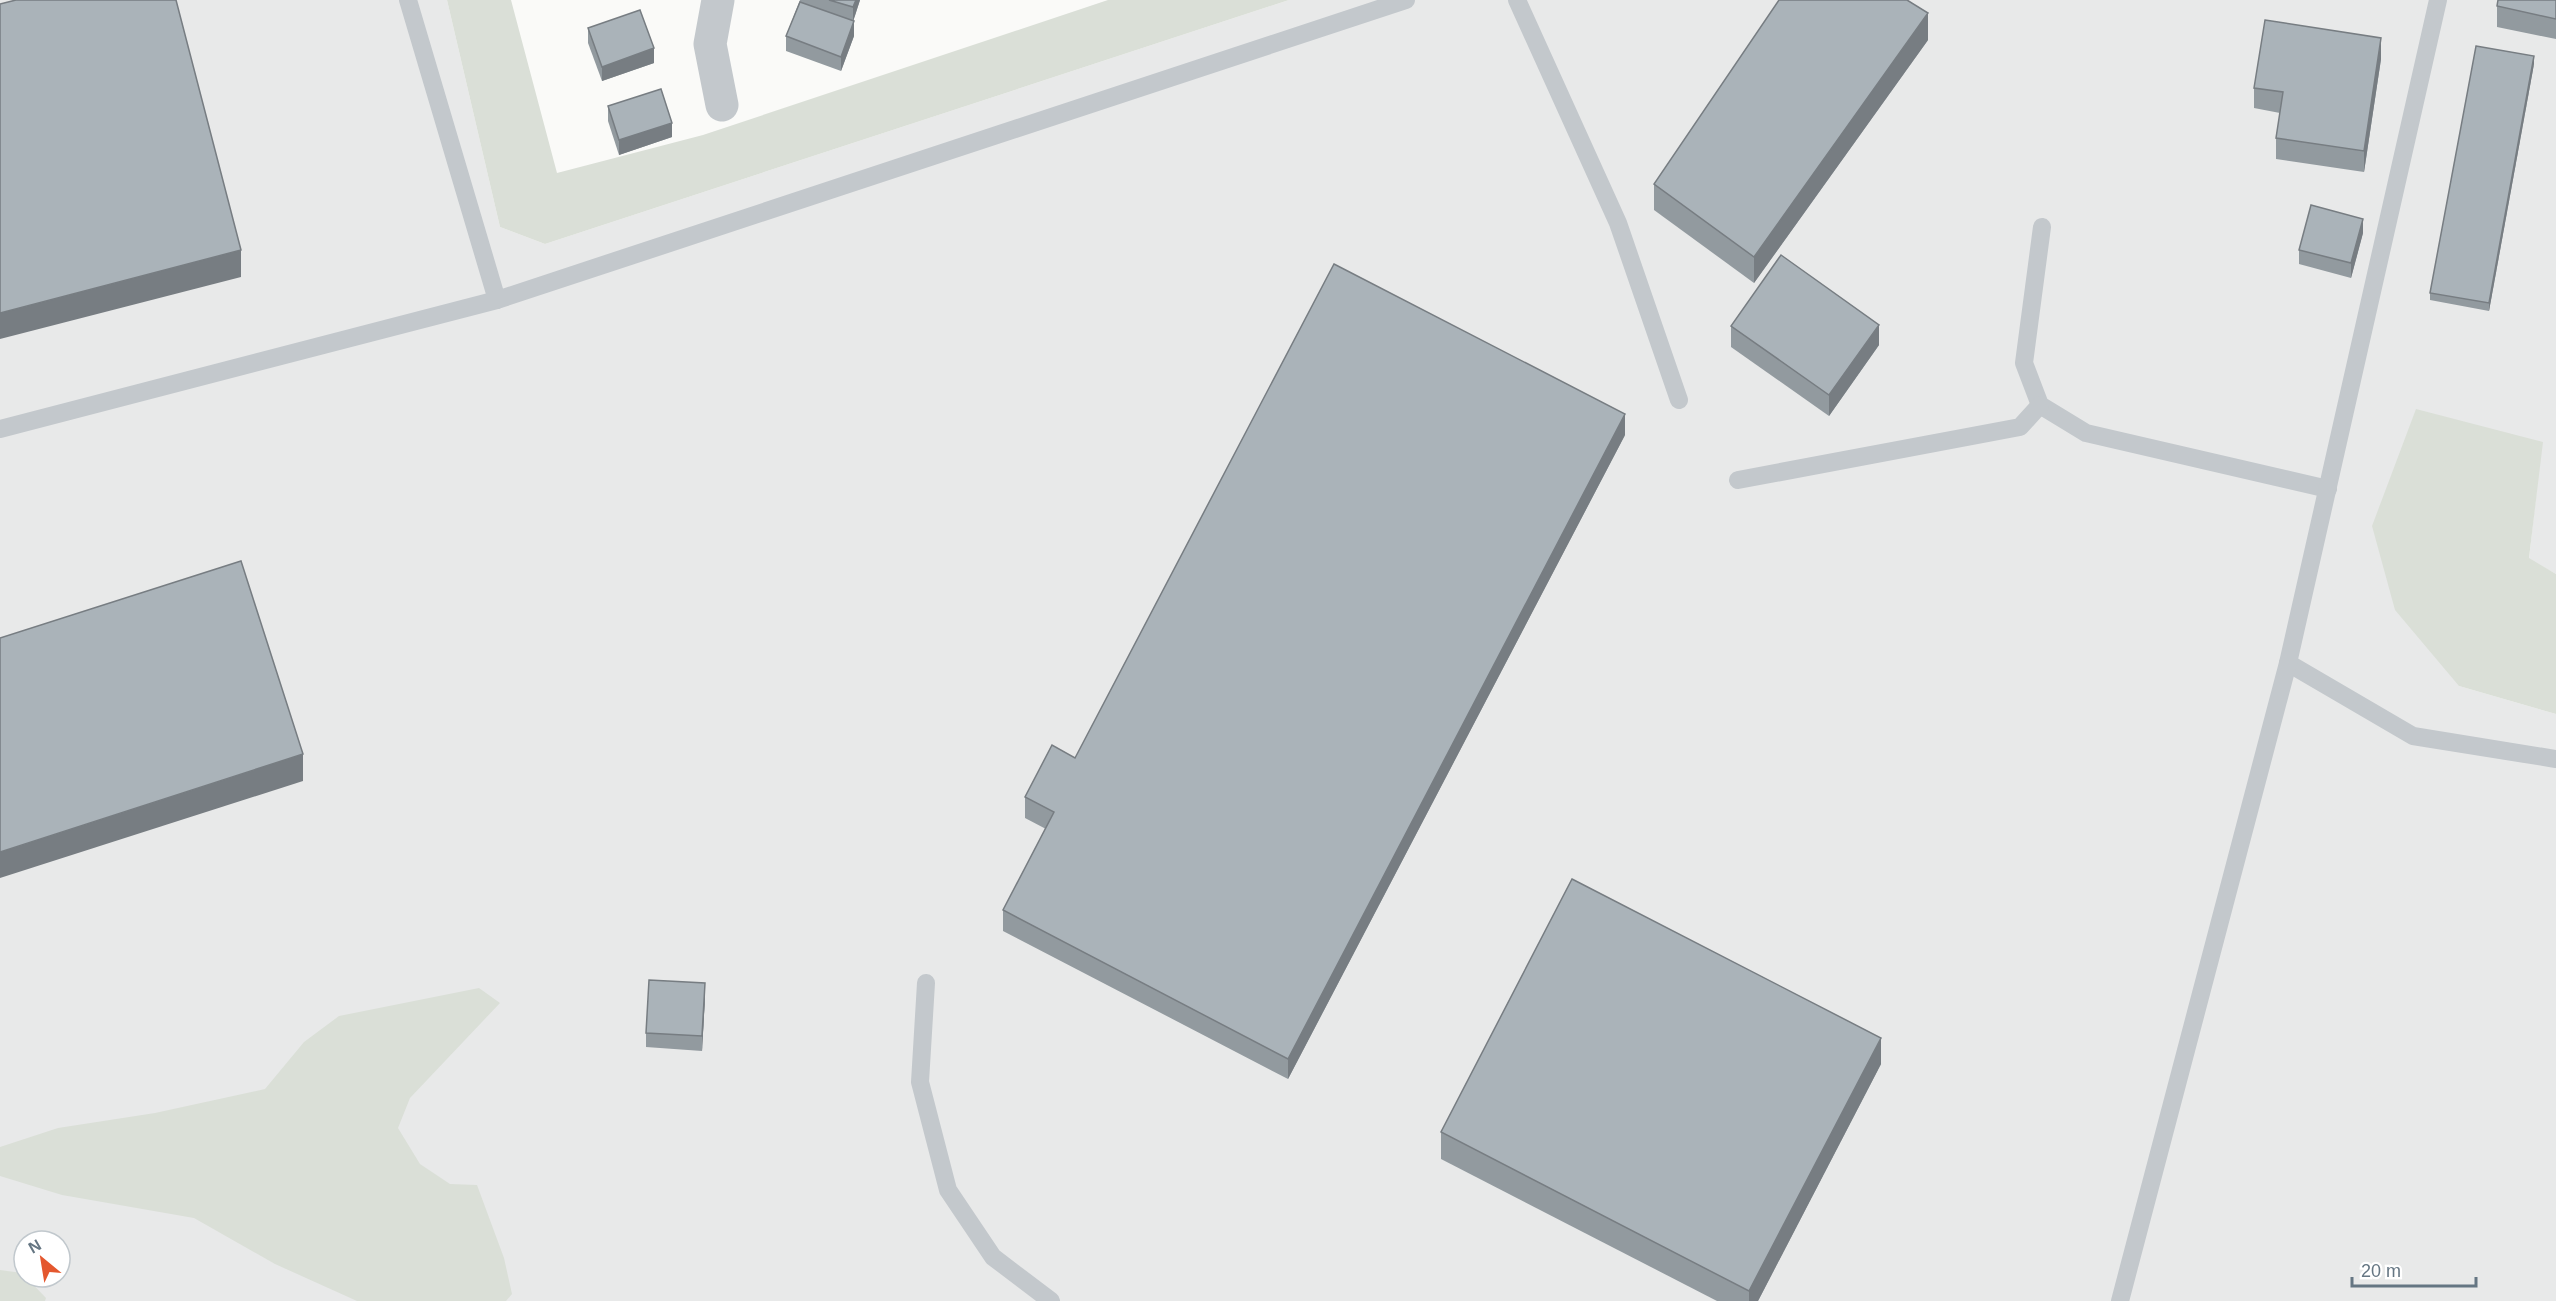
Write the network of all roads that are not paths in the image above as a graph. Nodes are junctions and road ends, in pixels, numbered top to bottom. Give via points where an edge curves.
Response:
1 (408, 0) edge
2 (718, 0) edge
3 (1406, 0) edge
4 (1517, 0) edge
5 (2438, 0) edge
6 (722, 105) dead end
7 (2042, 227) dead end
8 (497, 300) junction
9 (1679, 400) dead end
10 (2040, 405) junction
11 (0, 429) edge
12 (1738, 480) dead end
13 (2328, 489) junction
14 (2288, 663) junction
15 (2556, 759) edge
16 (926, 982) dead end
17 (1051, 1301) edge
18 (2120, 1301) edge

1 - 8 lane
2 - 6 street via 710,44
3 - 8 lane
4 - 9 lane via 1618,223
5 - 13 lane
7 - 10 lane via 2024,363
8 - 11 lane
10 - 12 lane via 2020,427
10 - 13 lane via 2086,433
13 - 14 lane
14 - 15 lane via 2413,736
14 - 18 lane
16 - 17 lane via 920,1082 948,1190 993,1257

